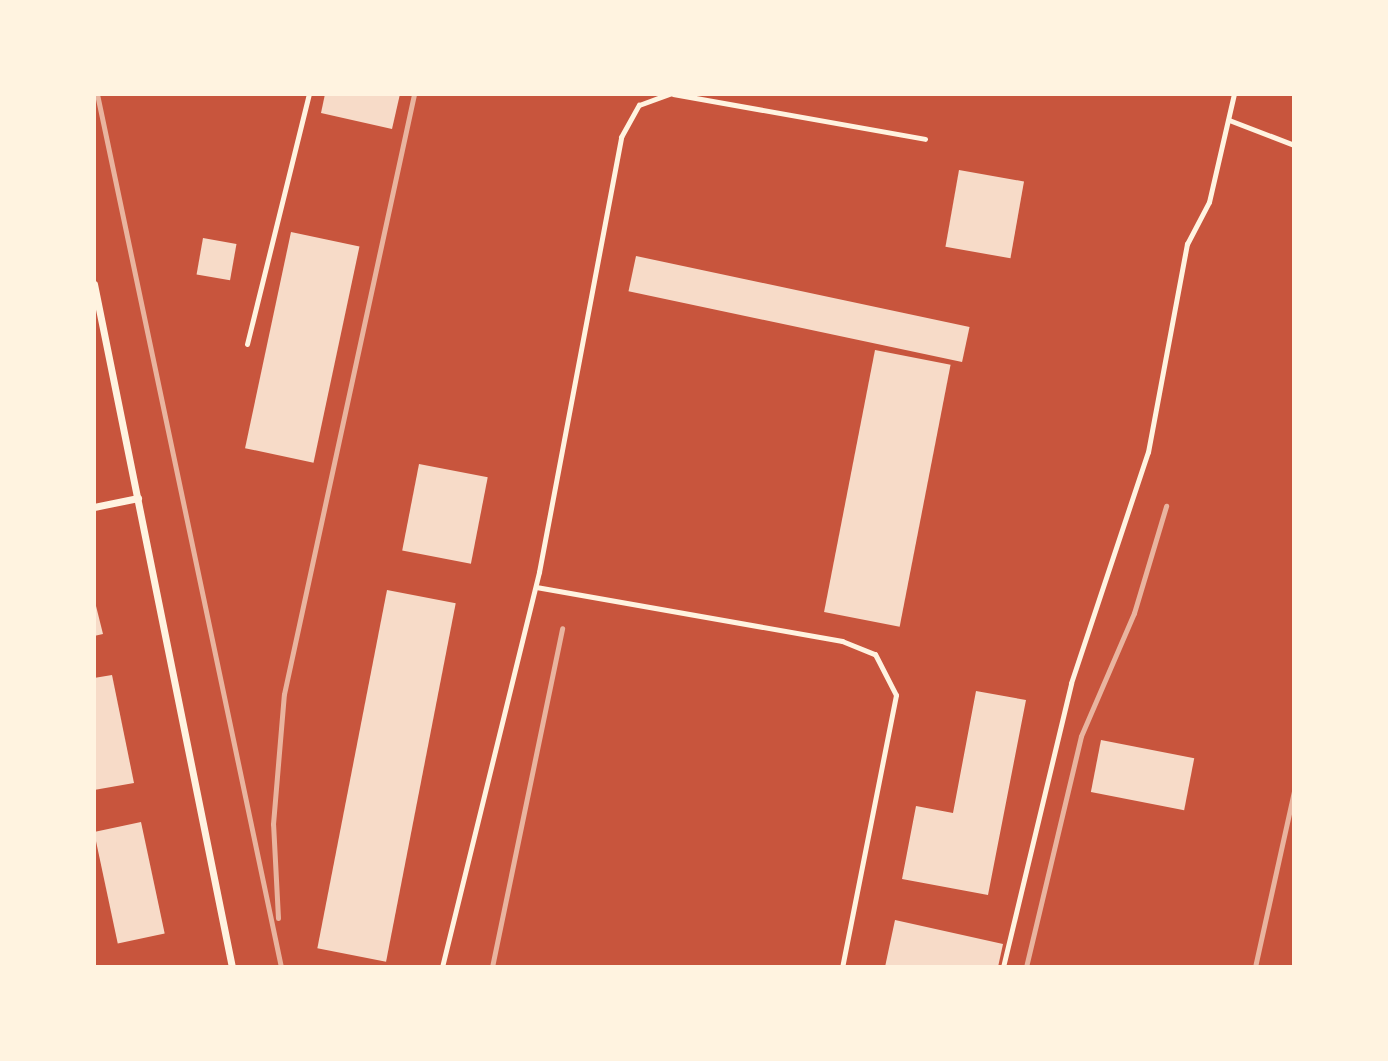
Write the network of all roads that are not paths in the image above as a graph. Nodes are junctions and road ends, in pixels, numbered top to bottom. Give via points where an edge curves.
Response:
1 (309, 94) edge
2 (671, 94) edge
3 (1234, 94) edge
4 (1229, 120) junction
5 (925, 139) dead end
6 (1293, 145) edge
7 (94, 284) edge
8 (247, 344) dead end
9 (138, 498) junction
10 (94, 507) edge
11 (536, 587) junction
12 (232, 967) edge
13 (442, 967) edge
14 (842, 967) edge
15 (1003, 967) edge

1 - 8 lane
2 - 5 lane
2 - 11 lane via 639,105 621,136
3 - 4 lane
4 - 6 lane
4 - 15 lane via 1209,202 1187,244 1148,452 1071,683
7 - 9 street
9 - 10 street
9 - 12 street
11 - 13 lane
11 - 14 lane via 842,641 875,654 896,695

